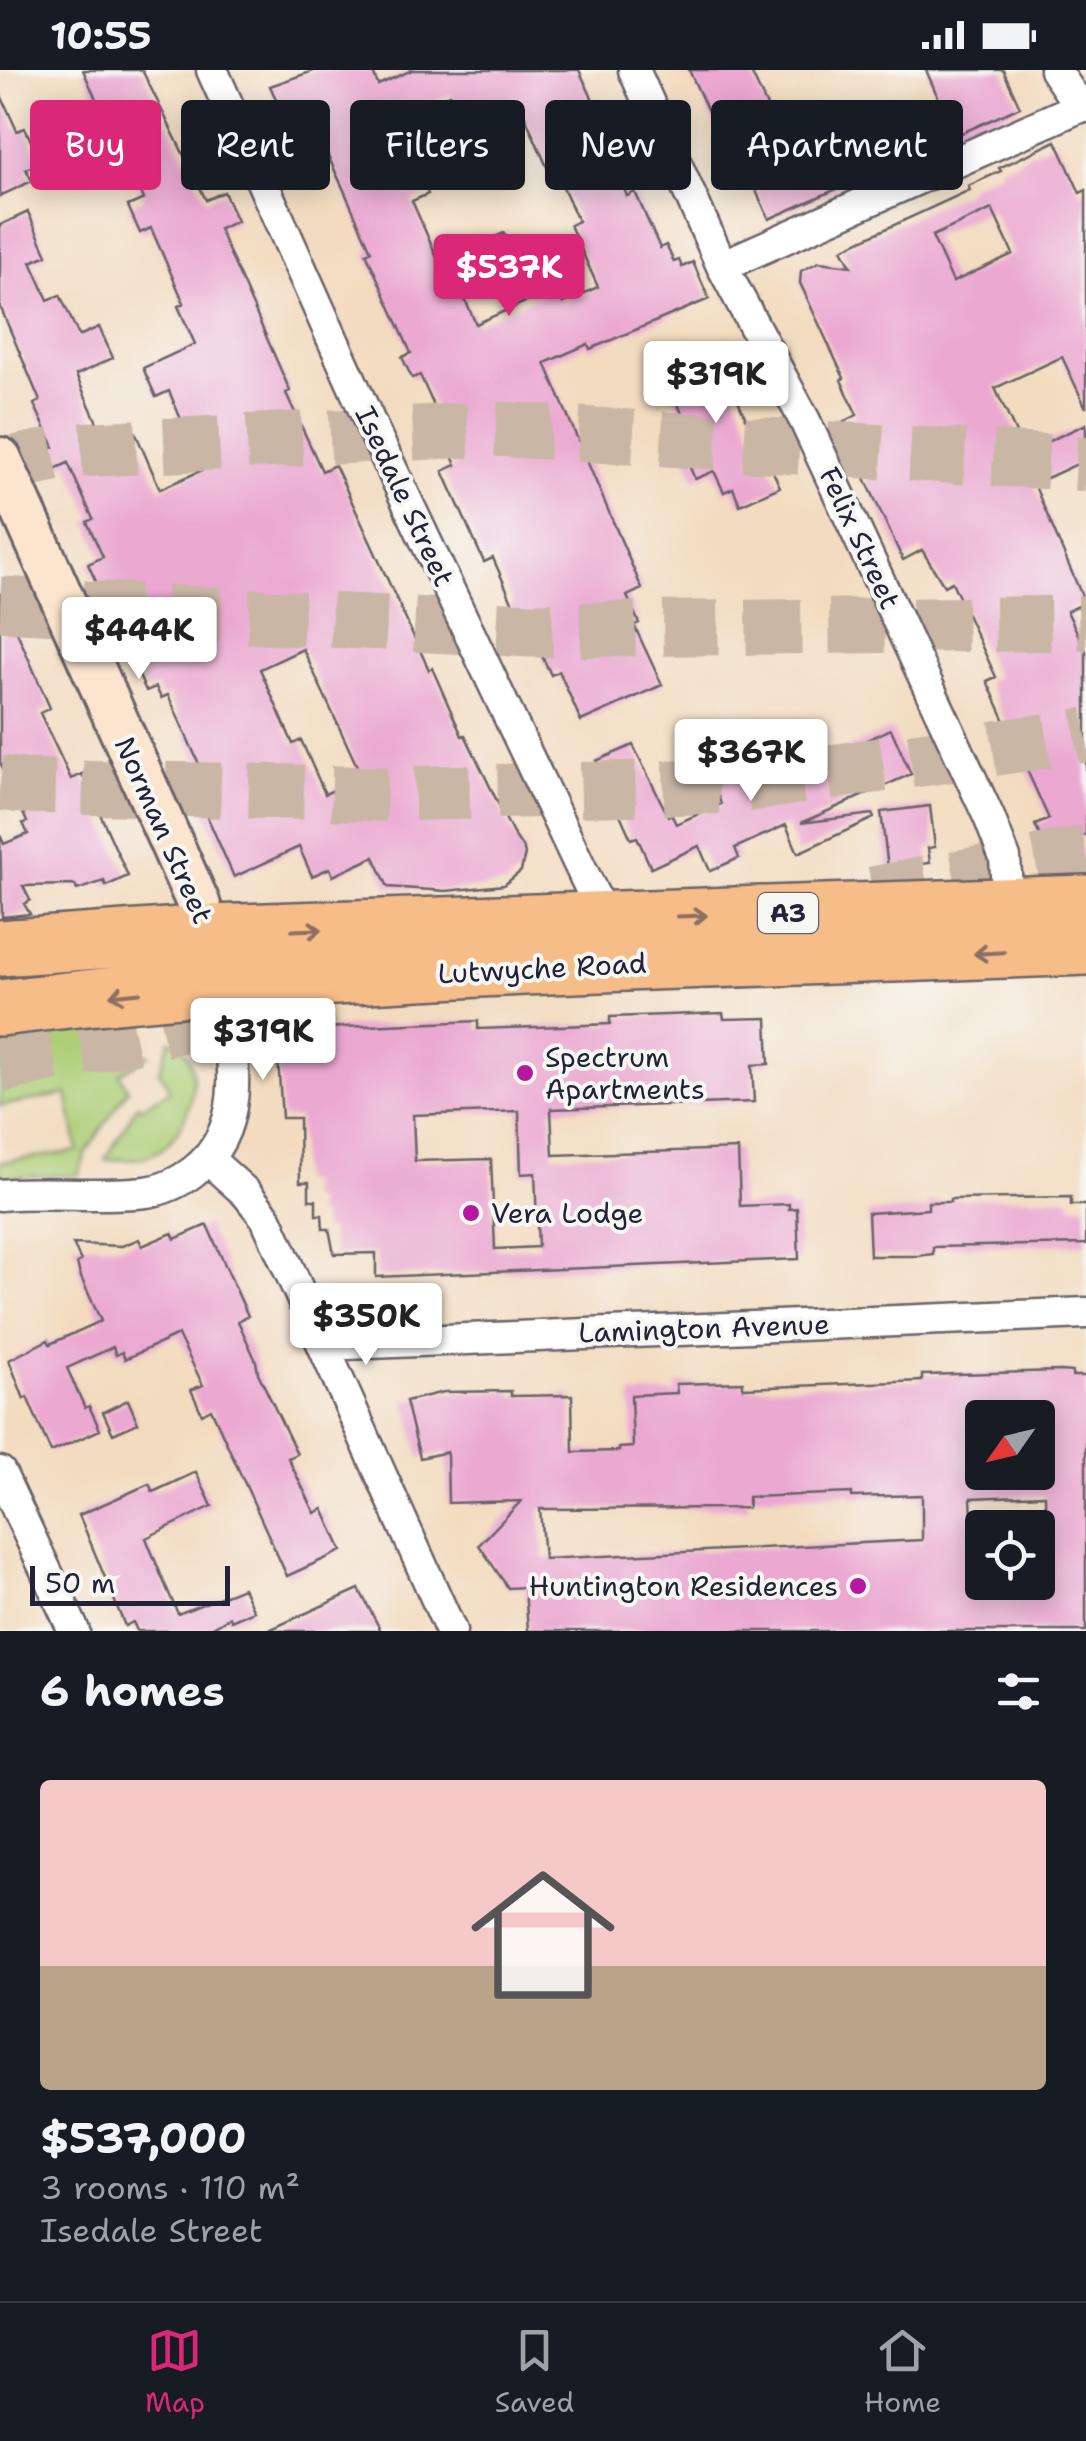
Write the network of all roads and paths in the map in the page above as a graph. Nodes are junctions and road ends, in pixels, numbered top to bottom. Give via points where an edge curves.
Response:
1 (212, 70) edge
2 (634, 70) edge
3 (1055, 70) edge
4 (1085, 105) edge
5 (722, 266) junction
6 (0, 459) edge
7 (1086, 902) edge
8 (1008, 905) junction
9 (604, 919) junction
10 (0, 948) edge
11 (1086, 948) edge
12 (216, 959) junction
13 (0, 1008) edge
14 (208, 1159) junction
15 (0, 1195) edge
16 (1086, 1313) edge
17 (323, 1345) junction
18 (0, 1472) edge
19 (74, 1631) edge
20 (451, 1631) edge

1 - 9 street, Isedale Street
2 - 5 street, Felix Street
3 - 4 street
4 - 5 street
5 - 8 street, Felix Street via 813,438 989,817 1008,869
6 - 12 street, Norman Street
7 - 8 highway, Lutwyche Road / A3
9 -> 8 highway, Lutwyche Road / A3
12 -> 9 highway, Lutwyche Road / A3
10 - 12 highway, Lutwyche Road / A3
11 -> 12 highway, Lutwyche Road / A3 via 582,965
12 -> 13 highway, Lutwyche Road / A3
12 - 14 street via 234,1100 225,1133
14 - 15 street via 151,1191
14 - 17 street via 262,1210
16 - 17 street, Lamington Avenue
17 - 20 street
18 - 19 street

